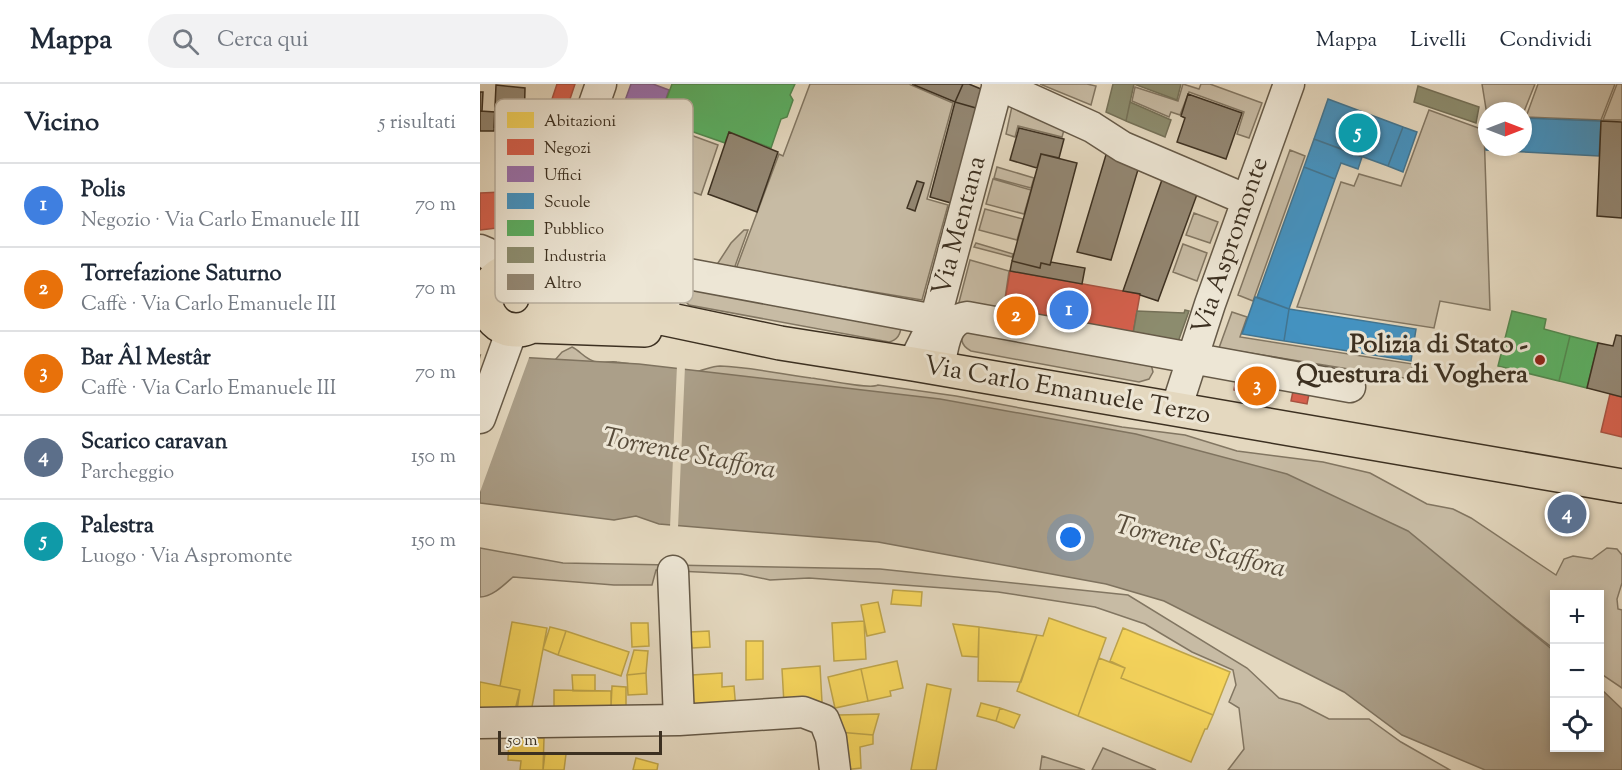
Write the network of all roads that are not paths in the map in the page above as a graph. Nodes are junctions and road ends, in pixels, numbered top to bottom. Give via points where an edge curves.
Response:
1 (601, 84) edge
2 (998, 84) edge
3 (1289, 84) edge
4 (596, 99) edge
5 (1247, 200) junction
6 (480, 250) edge
7 (495, 265) edge
8 (693, 275) edge
9 (516, 303) edge
10 (542, 303) edge
11 (551, 303) edge
12 (664, 303) edge
13 (661, 316) junction
14 (945, 320) junction
15 (724, 332) junction
16 (1193, 358) junction
17 (926, 366) junction
18 (1350, 387) dead end
19 (1176, 409) junction
20 (480, 418) edge
21 (1622, 486) edge
22 (674, 571) dead end
23 (679, 720) junction
24 (480, 723) edge
25 (835, 770) edge

1 - 4 street
2 - 5 street via 1102,132 1123,147
2 - 14 street, Via Mentana
3 - 5 street, Via Aspromonte
5 - 16 street, Via Aspromonte
6 - 7 street
8 - 14 street
9 - 20 street
10 - 15 main road, Via Carlo Emanuele Terzo
11 - 13 main road, Via Carlo Emanuele Terzo
12 - 13 street
13 - 15 main road, Via Carlo Emanuele Terzo
14 - 16 street via 967,317
14 - 17 street, Via Mentana
15 - 17 main road, Via Carlo Emanuele Terzo
16 - 18 street
16 - 19 street, Via Aspromonte
17 - 19 main road, Via Carlo Emanuele Terzo
19 - 21 main road, Via Carlo Emanuele Terzo
22 - 23 street
23 - 24 street
23 - 25 street via 803,712 824,720

